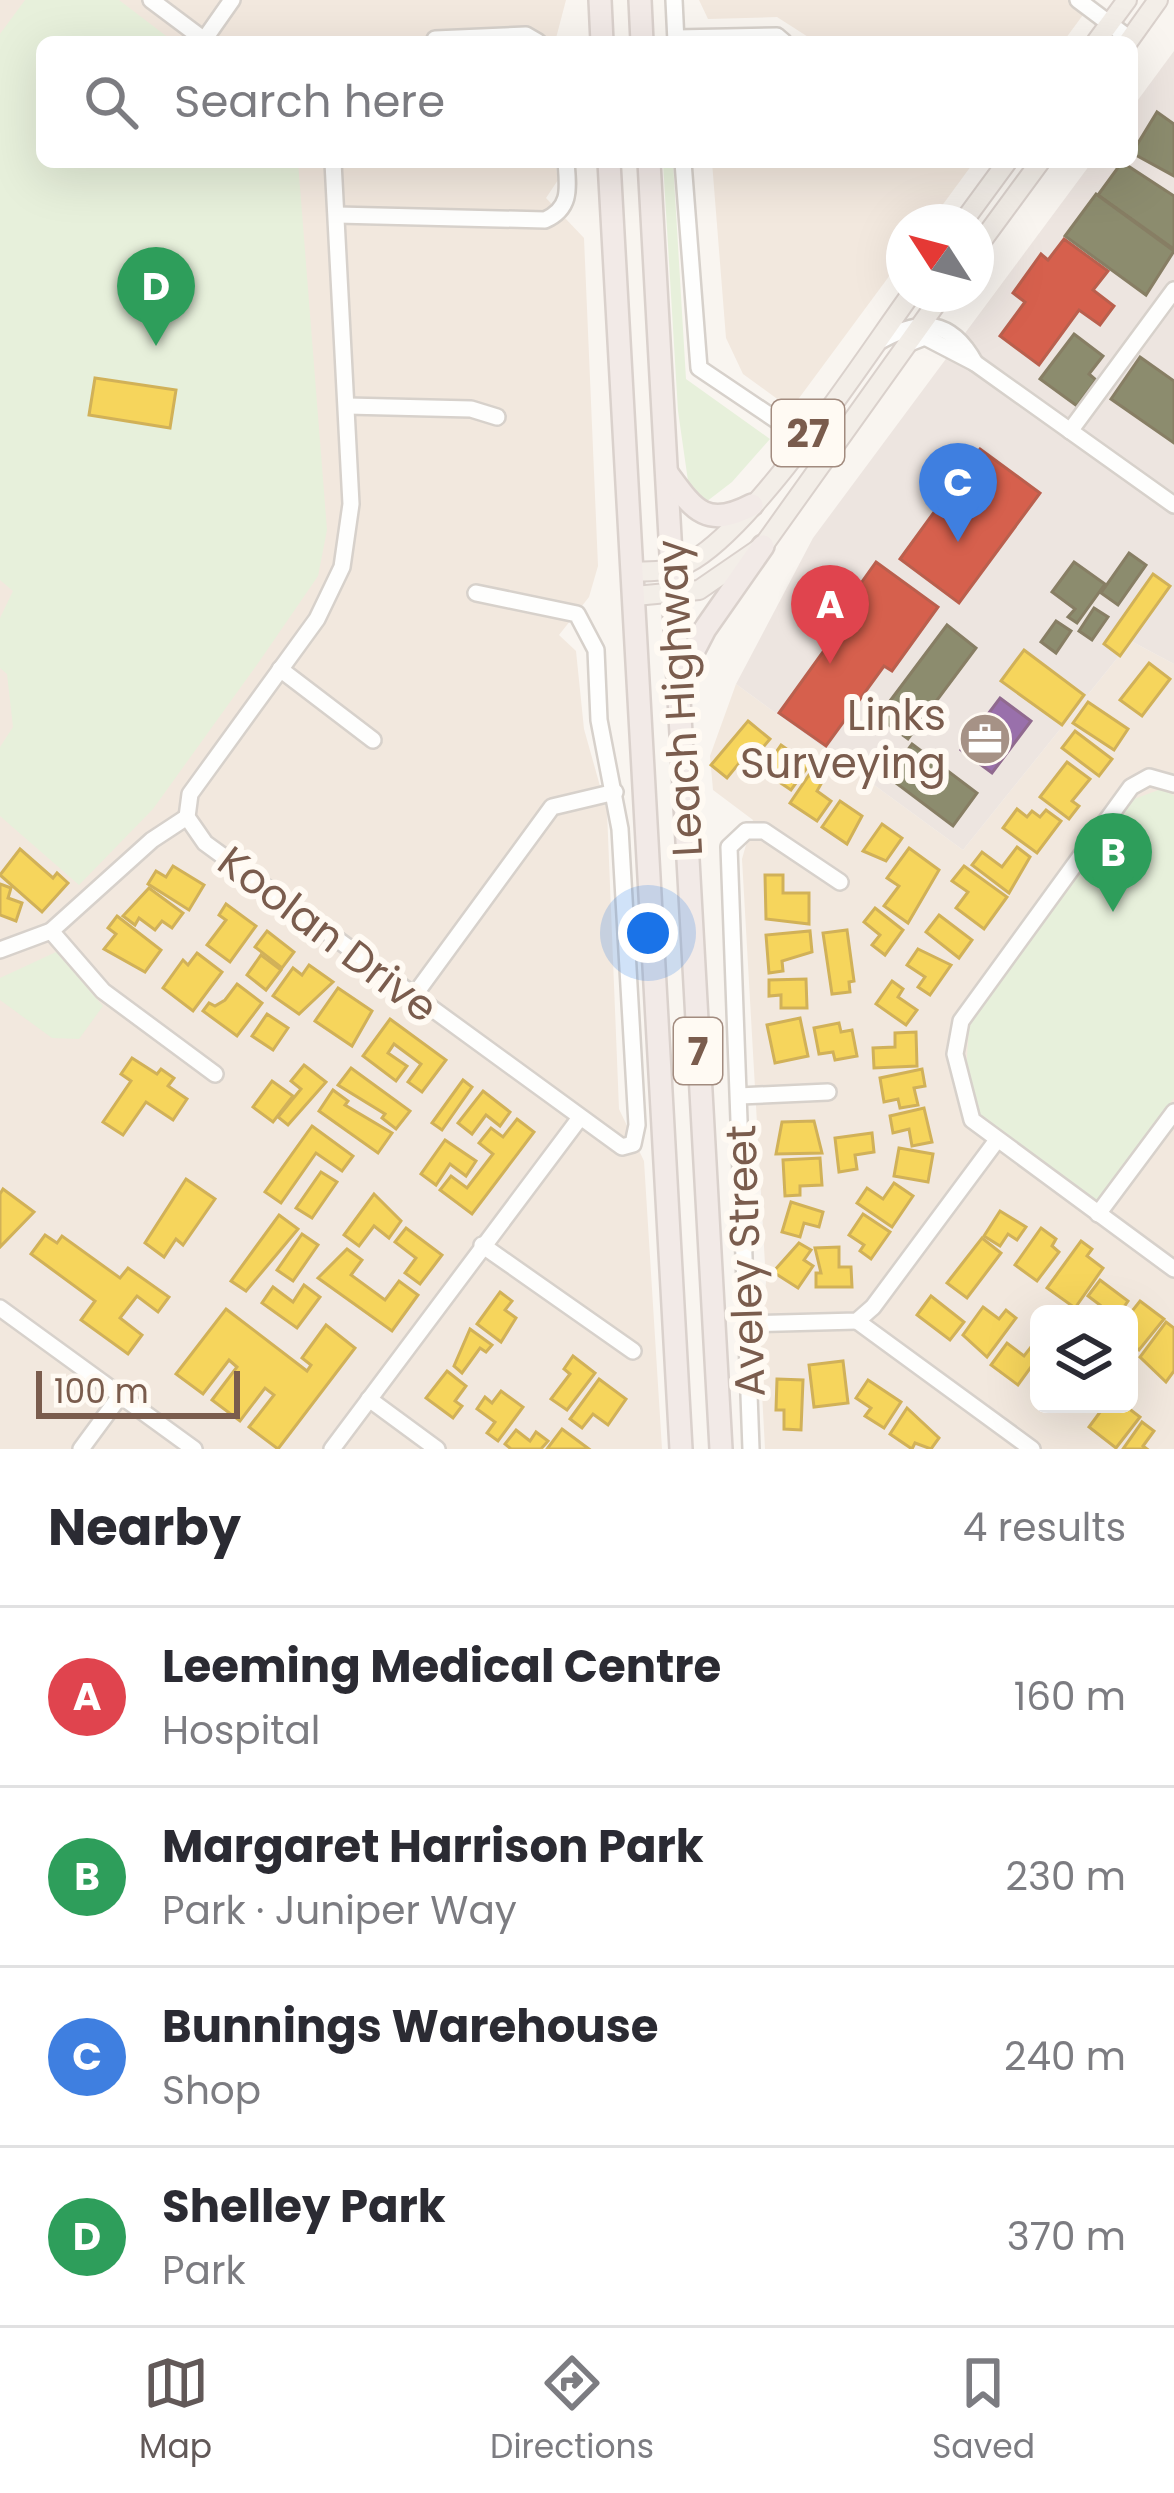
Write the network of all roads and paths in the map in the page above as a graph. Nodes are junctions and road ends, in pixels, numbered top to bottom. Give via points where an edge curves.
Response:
1 (152, 0) edge
2 (232, 0) edge
3 (600, 0) edge
4 (640, 0) edge
5 (674, 0) edge
6 (1078, 0) edge
7 (1127, 0) edge
8 (1158, 0) edge
9 (1110, 23) junction
10 (199, 36) edge
11 (208, 36) edge
12 (602, 36) edge
13 (642, 36) edge
14 (676, 36) edge
15 (1100, 36) edge
16 (1125, 36) edge
17 (1132, 36) edge
18 (333, 168) edge
19 (567, 168) edge
20 (609, 168) edge
21 (649, 168) edge
22 (683, 168) edge
23 (1003, 168) edge
24 (1036, 168) edge
25 (976, 204) edge
26 (337, 215) junction
27 (994, 225) edge
28 (1174, 290) edge
29 (898, 312) edge
30 (930, 312) edge
31 (944, 312) edge
32 (923, 323) junction
33 (945, 327) junction
34 (875, 343) junction
35 (905, 344) junction
36 (975, 363) junction
37 (346, 406) junction
38 (497, 417) dead end
39 (1070, 431) junction
40 (803, 438) junction
41 (666, 472) junction
42 (752, 505) junction
43 (1174, 506) edge
44 (763, 546) junction
45 (672, 570) junction
46 (634, 572) junction
47 (476, 593) dead end
48 (674, 595) junction
49 (635, 596) junction
50 (280, 669) junction
51 (678, 682) junction
52 (373, 740) dead end
53 (1174, 784) edge
54 (615, 792) junction
55 (187, 818) junction
56 (840, 882) dead end
57 (51, 931) junction
58 (0, 950) edge
59 (412, 997) junction
60 (215, 1074) dead end
61 (828, 1092) dead end
62 (739, 1096) junction
63 (1174, 1112) edge
64 (579, 1119) junction
65 (997, 1140) junction
66 (1098, 1214) junction
67 (482, 1245) junction
68 (1174, 1269) edge
69 (0, 1309) edge
70 (856, 1321) junction
71 (748, 1324) junction
72 (633, 1351) dead end
73 (120, 1396) junction
74 (369, 1399) junction
75 (81, 1449) edge
76 (194, 1449) edge
77 (332, 1449) edge
78 (437, 1449) edge
79 (681, 1449) edge
80 (721, 1449) edge
81 (751, 1449) edge
82 (1032, 1449) edge

1 - 10 street
2 - 11 street
3 - 12 highway
4 - 13 highway
5 - 14 street
6 - 9 street
7 - 9 main road
8 - 17 main road
9 - 15 main road
9 - 16 street
18 - 26 street, Koolan Drive
19 - 26 street via 569,194 545,220
20 - 46 highway, Leach Highway / 7
21 - 41 highway, Leach Highway / 7
22 - 40 street via 699,368
23 - 25 main road
24 - 27 main road
26 - 37 street, Koolan Drive
28 - 39 street
29 - 34 main road, 27
30 - 32 main road, 27
31 - 33 street
32 - 33 street
32 - 34 street
32 - 35 main road, 27
33 - 36 street
34 - 40 main road, 27
35 - 36 street via 925,337
35 - 44 main road, 27
36 - 39 street
37 - 38 street via 471,409
37 - 50 street, Koolan Drive via 351,504 342,567 317,620
39 - 43 street
40 - 42 main road, 27
41 - 42 highway, 27 via 703,513 730,517
41 - 45 highway, Leach Highway / 7
42 - 45 main road, 27
44 - 48 main road, 27 via 713,584
44 - 51 highway, 27
45 - 46 main road
45 - 48 highway, Leach Highway / 7
46 - 49 highway, Leach Highway / 7
47 - 54 street via 584,621 596,650 599,720
48 - 49 main road, 27
48 - 51 highway, Leach Highway / 7
49 - 79 highway, Leach Highway / 7
50 - 52 street
50 - 55 street, Koolan Drive via 190,794
51 - 80 highway, Leach Highway / 7
53 - 65 street via 1149,778 1130,787 961,1021 955,1054 962,1097 972,1120
54 - 59 street via 552,807
54 - 64 street, Koolan Drive via 633,1144 622,1147
55 - 57 street
55 - 59 street, Koolan Drive via 206,843
56 - 62 street, Aveley Street via 764,831 746,831 729,847
57 - 58 street
57 - 60 street via 103,991
59 - 64 street, Koolan Drive
61 - 62 street
62 - 71 street, Aveley Street
63 - 66 street
64 - 67 street
65 - 66 street
65 - 70 street
66 - 68 street
67 - 72 street
67 - 74 street
69 - 73 street
70 - 71 street
70 - 82 street
71 - 81 street, Aveley Street
73 - 75 street
73 - 76 street
74 - 77 street
74 - 78 street

